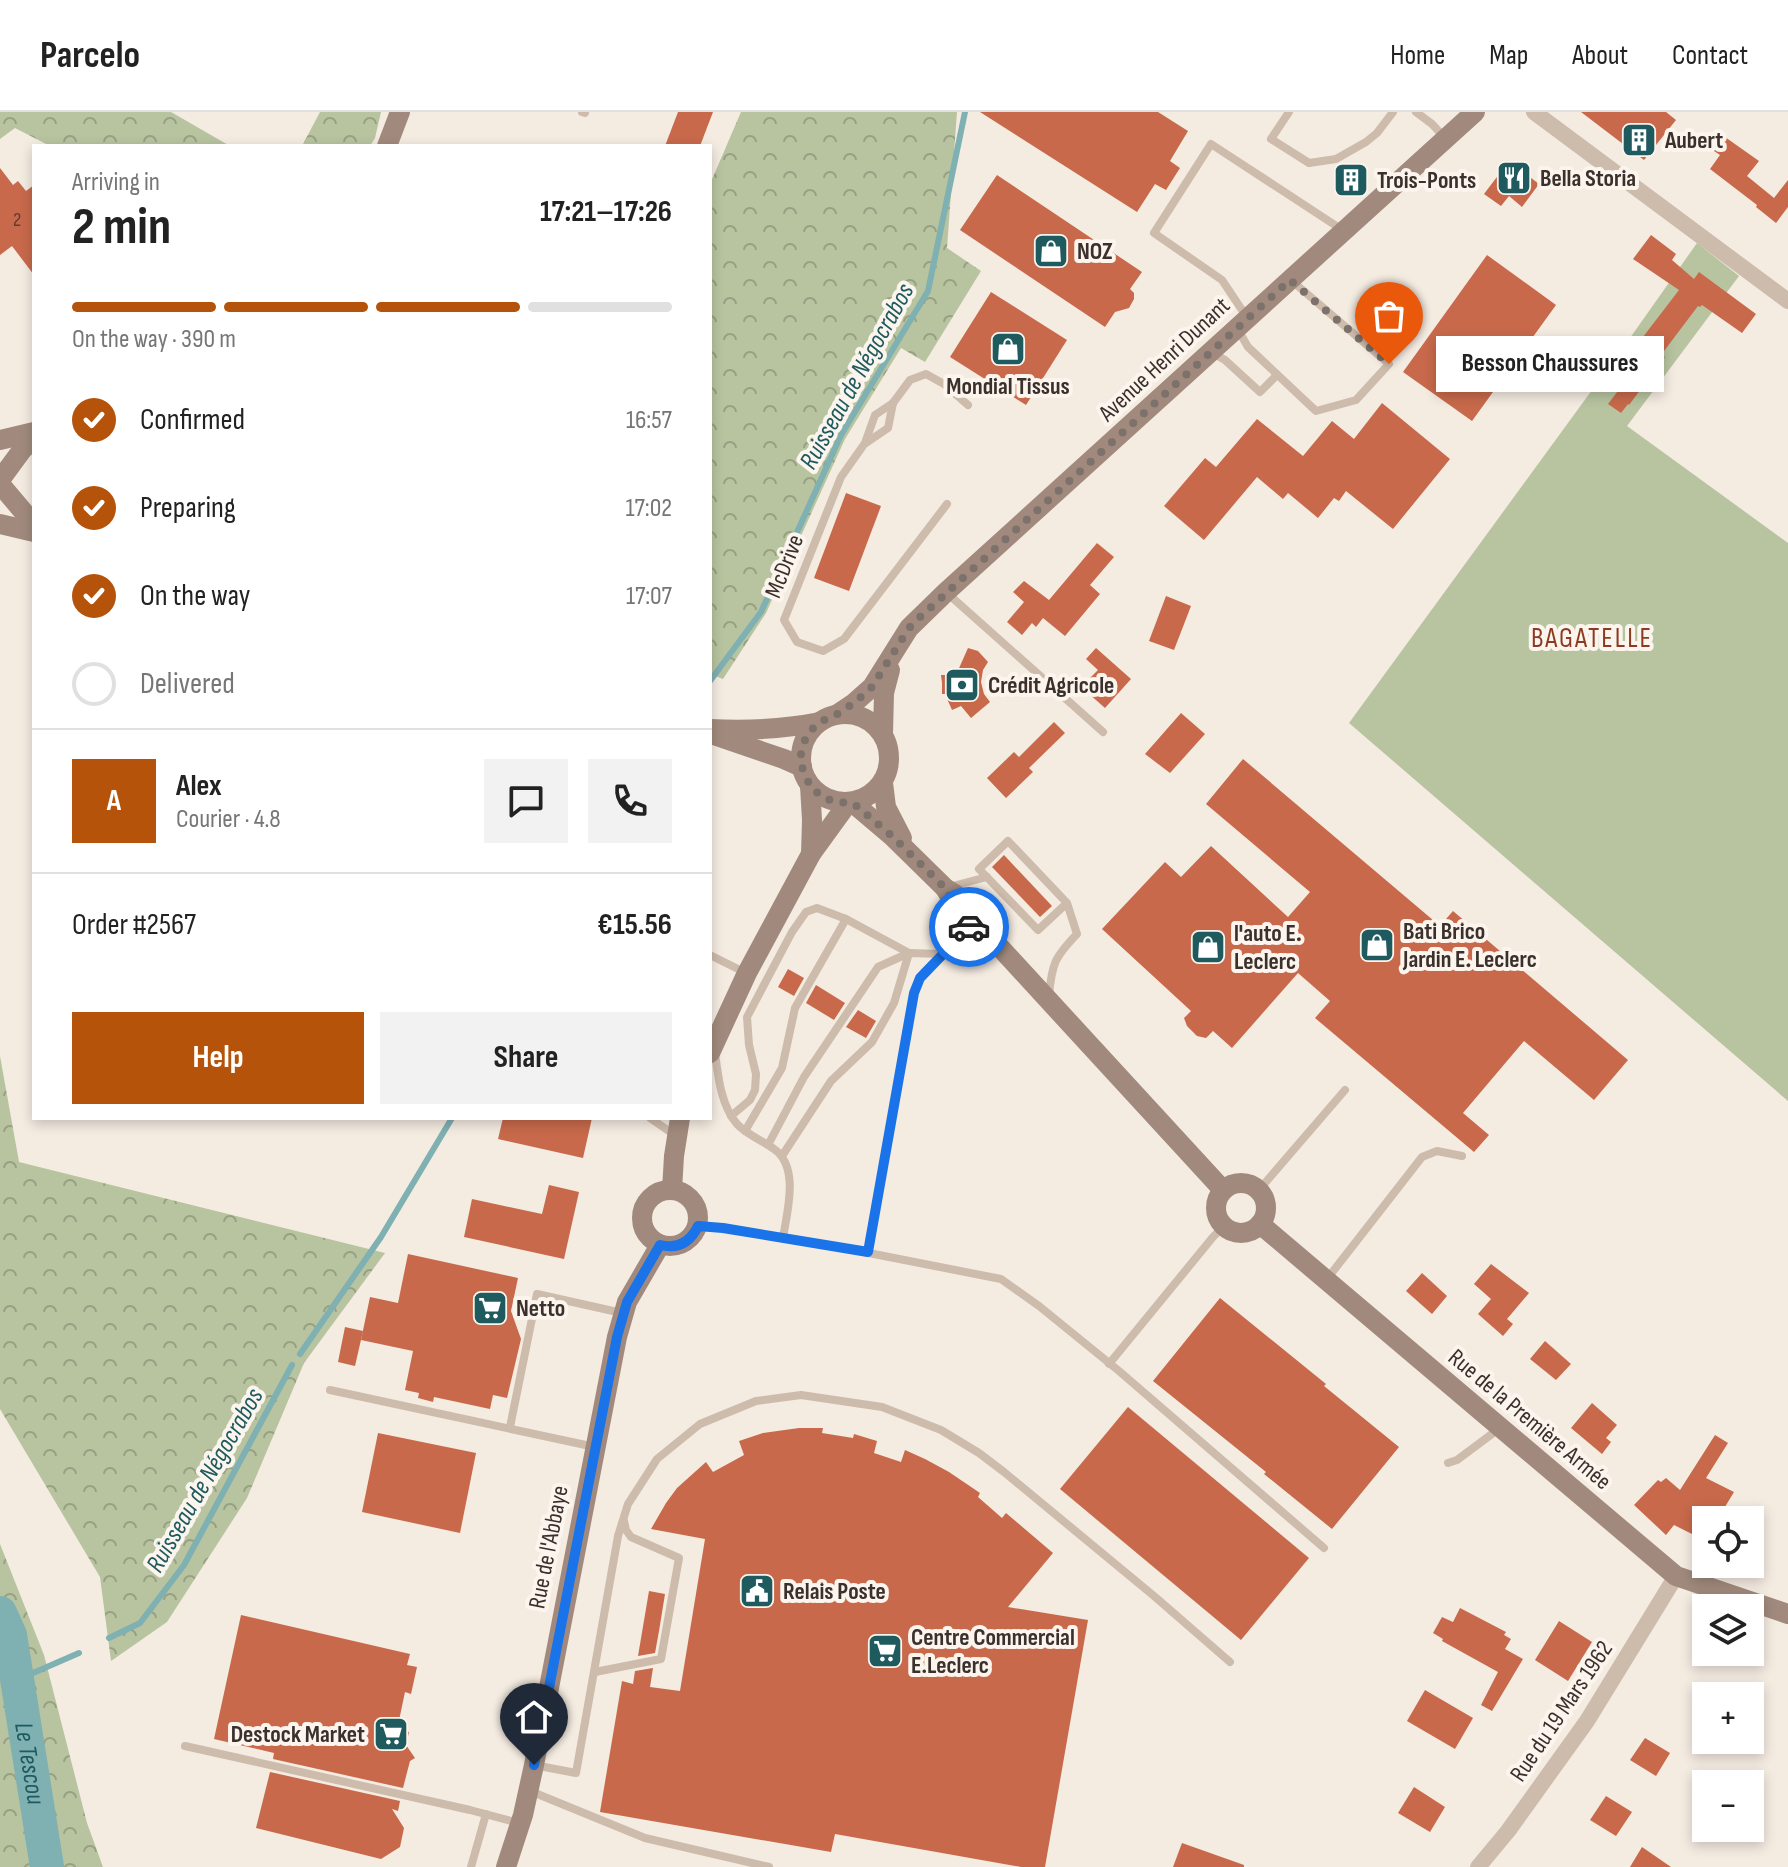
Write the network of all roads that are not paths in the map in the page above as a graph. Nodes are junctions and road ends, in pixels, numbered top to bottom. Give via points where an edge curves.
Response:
1 (400, 112) edge
2 (1289, 112) edge
3 (1393, 112) edge
4 (1416, 112) edge
5 (1475, 112) edge
6 (1534, 112) edge
7 (1446, 138) junction
8 (388, 144) edge
9 (1344, 231) junction
10 (1290, 280) junction
11 (1788, 301) edge
12 (1242, 322) junction
13 (1218, 356) junction
14 (1277, 375) junction
15 (893, 403) junction
16 (968, 405) dead end
17 (32, 432) edge
18 (0, 440) edge
19 (32, 441) edge
20 (865, 443) junction
21 (0, 482) edge
22 (947, 504) dead end
23 (32, 520) edge
24 (0, 524) edge
25 (32, 532) edge
26 (946, 592) junction
27 (895, 650) junction
28 (828, 718) junction
29 (712, 731) edge
30 (712, 732) edge
31 (1103, 732) dead end
32 (883, 733) junction
33 (806, 776) junction
34 (883, 783) junction
35 (850, 803) junction
36 (811, 854) junction
37 (915, 858) junction
38 (987, 877) junction
39 (945, 888) junction
40 (1067, 903) junction
41 (846, 919) junction
42 (974, 922) junction
43 (995, 942) junction
44 (909, 953) junction
45 (942, 954) junction
46 (712, 956) edge
47 (747, 973) junction
48 (1049, 1000) junction
49 (712, 1049) edge
50 (1345, 1090) dead end
51 (731, 1116) junction
52 (656, 1120) edge
53 (678, 1127) edge
54 (745, 1131) junction
55 (768, 1145) junction
56 (782, 1156) junction
57 (1462, 1156) dead end
58 (672, 1190) junction
59 (1223, 1190) junction
60 (1259, 1190) junction
61 (1260, 1224) junction
62 (698, 1226) junction
63 (1224, 1226) junction
64 (783, 1238) junction
65 (660, 1245) junction
66 (868, 1252) junction
67 (1326, 1279) junction
68 (623, 1313) junction
69 (1109, 1364) junction
70 (330, 1390) dead end
71 (510, 1427) junction
72 (1500, 1427) junction
73 (595, 1447) junction
74 (1448, 1463) dead end
75 (623, 1516) junction
76 (1324, 1548) dead end
77 (1676, 1576) junction
78 (1788, 1614) edge
79 (1230, 1662) dead end
80 (595, 1672) junction
81 (185, 1746) dead end
82 (534, 1765) junction
83 (528, 1790) junction
84 (486, 1814) junction
85 (520, 1824) junction
86 (471, 1867) edge
87 (506, 1867) edge
88 (769, 1867) edge
89 (1478, 1867) edge

1 - 8 main road
2 - 3 lane via 1271,139 1309,163 1336,159 1366,142
4 - 7 lane
5 - 7 main road, Avenue Henri Dunant
6 - 11 street
7 - 9 main road, Avenue Henri Dunant
9 - 10 main road, Avenue Henri Dunant
9 - 12 lane via 1211,144 1154,233 1222,280
10 - 12 main road, Avenue Henri Dunant
10 - 14 lane via 1389,364 1356,400 1316,411
12 - 13 main road, Avenue Henri Dunant
12 - 14 lane via 1248,347
13 - 14 lane via 1260,392
13 - 26 main road, Avenue Henri Dunant
15 - 16 lane, McDrive via 910,380 926,374
15 - 20 lane, McDrive via 875,415
15 - 20 lane via 888,428
17 - 18 main road
19 - 21 main road
20 - 22 lane, McDrive via 841,477 784,620 797,642 823,651 844,639
21 - 23 main road
24 - 25 main road
26 - 27 main road, Avenue Henri Dunant via 909,628
26 - 31 lane
27 - 28 main road, Avenue Henri Dunant via 872,687
27 - 32 main road, Avenue Henri Dunant via 884,693
28 - 29 main road, Avenue Henri Dunant via 792,727
28 - 32 main road via 862,717
28 - 33 main road via 804,742
30 - 33 main road, Avenue Henri Dunant via 784,759
32 - 34 main road via 890,753
33 - 35 main road via 821,796
33 - 36 main road
34 - 35 main road via 865,799
34 - 37 main road via 889,816
35 - 36 main road
35 - 37 main road
36 - 47 main road
37 - 39 main road
38 - 39 lane
38 - 40 lane via 1038,930
38 - 40 lane via 979,869 1008,841
39 - 42 main road
39 - 43 main road via 989,929
40 - 48 lane via 1077,934 1052,968
41 - 44 lane
41 - 51 lane via 817,908 806,912 792,932 747,1017 755,1090
41 - 54 lane via 795,1008 782,1068
42 - 43 main road
42 - 45 lane
43 - 48 main road
44 - 45 lane
44 - 55 lane via 878,967 804,1077
44 - 56 lane via 894,1003 872,1042 831,1081
45 - 66 lane via 914,993
46 - 47 lane
47 - 49 main road
48 - 59 main road
49 - 51 lane
50 - 60 lane
51 - 54 lane
52 - 53 lane
53 - 58 main road
54 - 55 lane
55 - 56 lane
56 - 64 lane via 790,1182
57 - 67 lane via 1437,1151 1422,1157
58 - 62 main road via 694,1202
58 - 65 main road via 655,1194 642,1213 647,1236
59 - 60 main road via 1245,1183
59 - 63 main road via 1216,1212
60 - 61 main road via 1266,1210
61 - 63 main road via 1239,1233
61 - 67 main road, Rue de la Première Armée
62 - 64 lane
62 - 65 main road via 683,1244
63 - 69 lane
64 - 66 lane
65 - 68 main road, Rue de l'Abbaye
66 - 69 lane via 1001,1279
67 - 72 main road, Rue de la Première Armée
68 - 71 lane via 537,1294
68 - 73 main road, Rue de l'Abbaye
69 - 76 lane
70 - 71 lane
71 - 73 lane
72 - 74 lane
72 - 77 main road, Rue de la Première Armée
73 - 82 main road, Rue de l'Abbaye
75 - 79 lane via 657,1459 700,1424 756,1401 801,1395 882,1407 941,1430 979,1453
75 - 80 lane
75 - 80 lane via 631,1537 679,1558 661,1659
77 - 78 main road, Rue de la Première Armée
77 - 89 street, Rue du 19 Mars 1962 via 1587,1721
80 - 82 lane via 576,1773
81 - 84 lane
82 - 83 main road, Rue de l'Abbaye
83 - 85 main road, Rue de l'Abbaye
83 - 88 lane via 645,1838
84 - 85 lane
84 - 86 lane
85 - 87 main road, Rue de l'Abbaye

